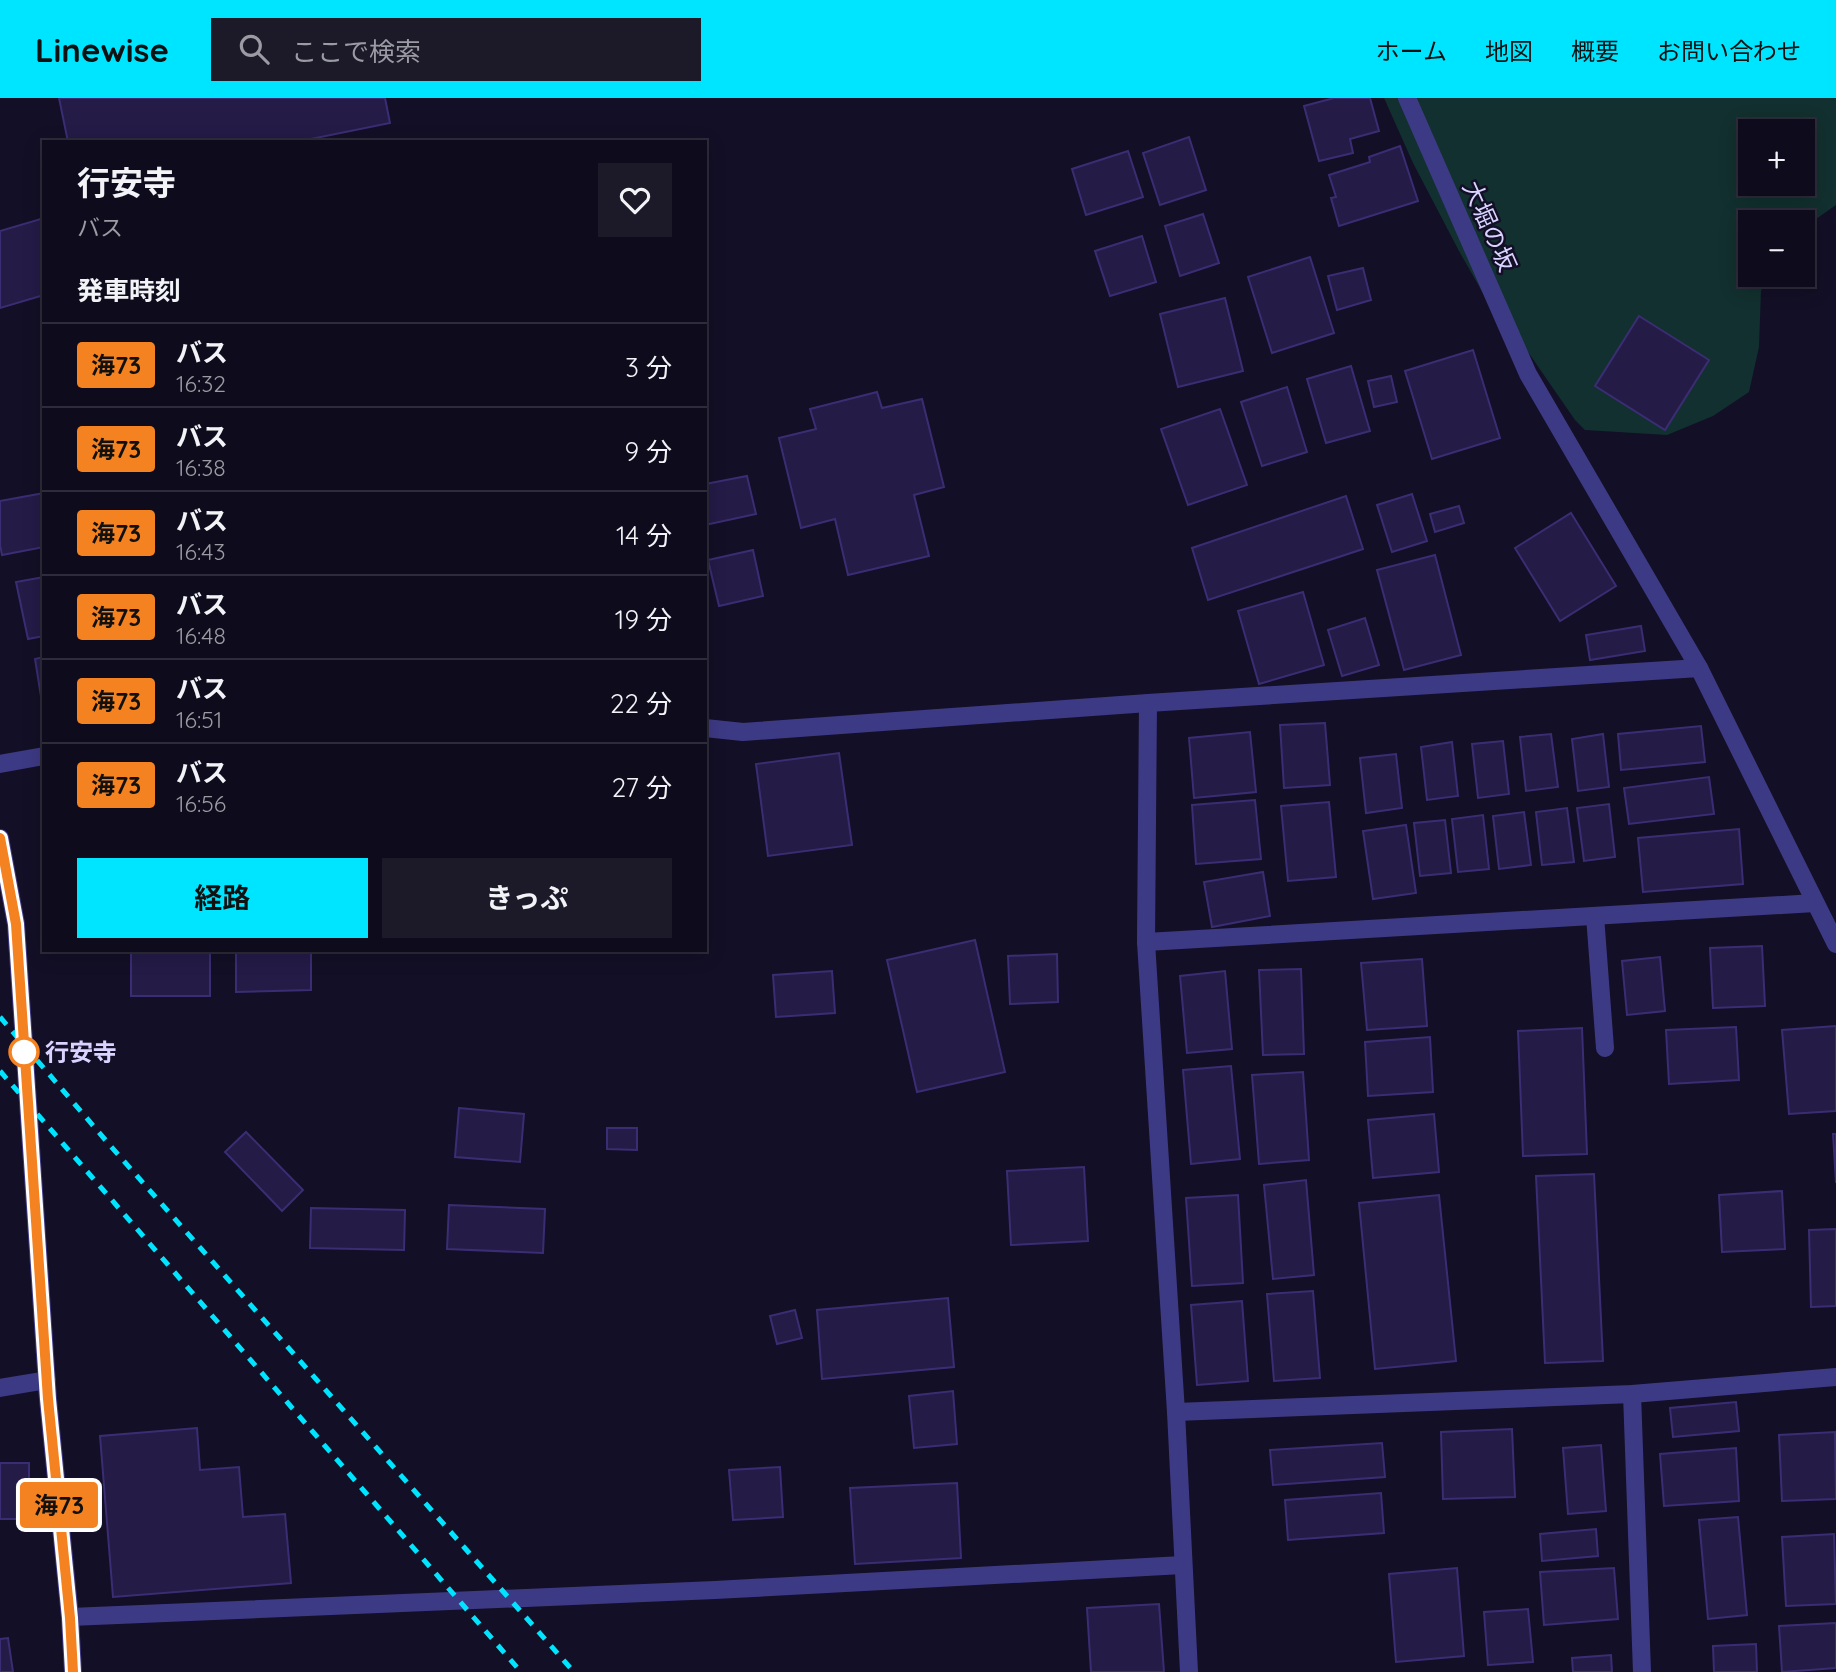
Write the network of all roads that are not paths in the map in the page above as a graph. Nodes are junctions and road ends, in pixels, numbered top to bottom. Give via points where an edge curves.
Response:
1 (1407, 98) edge
2 (1699, 668) junction
3 (1148, 703) junction
4 (707, 727) edge
5 (42, 756) edge
6 (0, 764) edge
7 (0, 838) edge
8 (1815, 903) junction
9 (1595, 916) junction
10 (1146, 942) junction
11 (1836, 944) edge
12 (1605, 1048) dead end
13 (1836, 1377) edge
14 (47, 1380) junction
15 (0, 1388) edge
16 (1632, 1394) junction
17 (1177, 1412) junction
18 (1183, 1565) junction
19 (70, 1618) junction
20 (73, 1672) edge
21 (1189, 1672) edge
22 (1642, 1672) edge

1 - 2 street, 大堀の坂 via 1528,374
2 - 3 street
2 - 8 street, 大堀の坂
3 - 4 street via 743,732
3 - 10 street
5 - 6 street
7 - 14 street via 16,924
8 - 9 street
8 - 11 street, 大堀の坂
9 - 10 street
9 - 12 street
10 - 17 street
13 - 16 street
14 - 15 street
14 - 19 street
16 - 17 street
16 - 22 street
17 - 18 street
18 - 19 street
18 - 21 street
19 - 20 street

